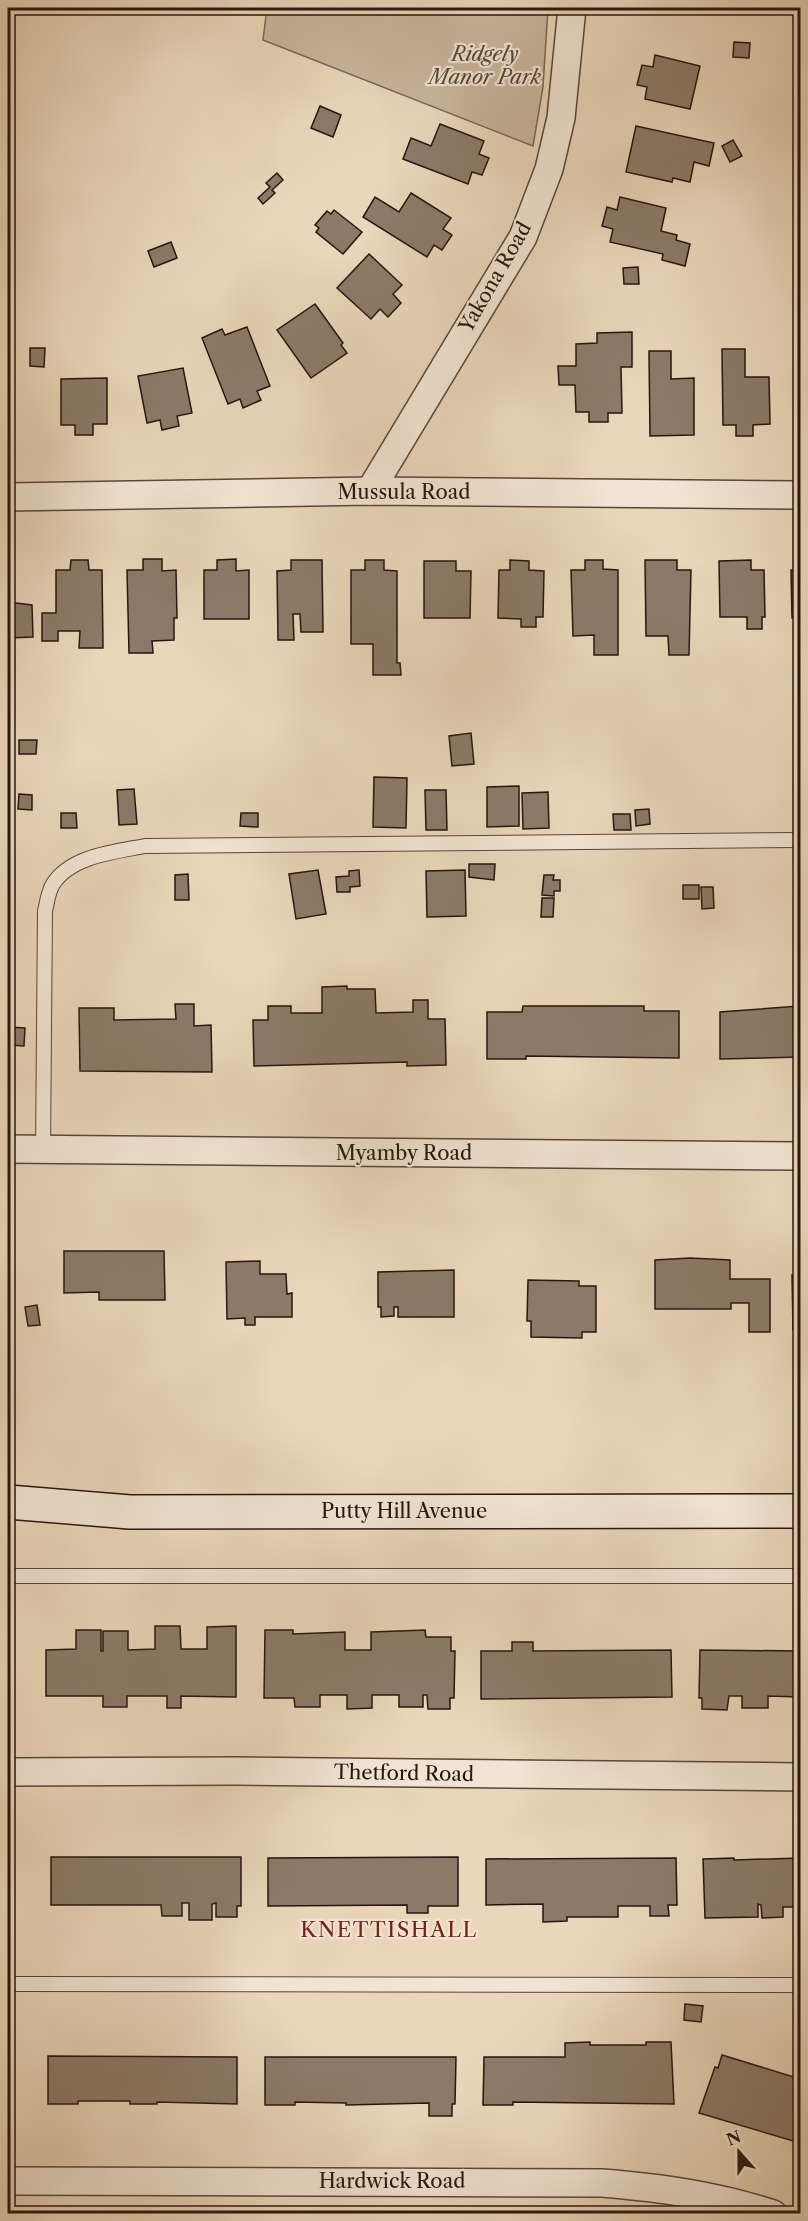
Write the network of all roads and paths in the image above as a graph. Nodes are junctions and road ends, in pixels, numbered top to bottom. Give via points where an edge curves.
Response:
1 (572, 8) edge
2 (370, 491) junction
3 (801, 495) edge
4 (8, 496) edge
5 (801, 840) edge
6 (8, 1149) edge
7 (43, 1150) junction
8 (801, 1156) edge
9 (8, 1502) edge
10 (801, 1511) edge
11 (8, 1576) edge
12 (801, 1576) edge
13 (8, 1773) edge
14 (801, 1777) edge
15 (8, 1984) edge
16 (801, 1984) edge
17 (8, 2181) edge
18 (773, 2214) edge

1 - 2 street, Yakona Road via 561,118 549,169 523,237
2 - 3 street, Mussula Road
2 - 4 street, Mussula Road
5 - 7 lane via 145,846 96,856 62,873 51,886 45,911
6 - 7 street, Myamby Road
7 - 8 street, Myamby Road
9 - 10 street, Putty Hill Avenue via 130,1512
11 - 12 lane
13 - 14 street, Thetford Road via 235,1771
15 - 16 lane
17 - 18 street, Hardwick Road via 602,2183 668,2188 724,2198

